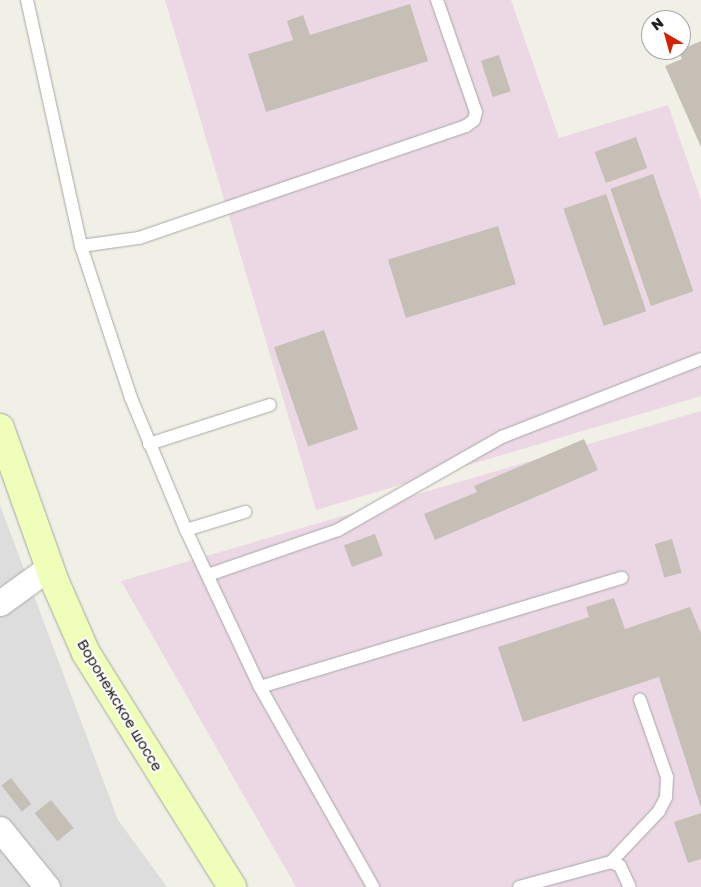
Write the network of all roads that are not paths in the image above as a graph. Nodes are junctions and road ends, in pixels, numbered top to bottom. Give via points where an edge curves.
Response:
1 (26, 0) edge
2 (437, 0) edge
3 (80, 246) junction
4 (701, 359) edge
5 (270, 406) dead end
6 (0, 428) edge
7 (150, 444) junction
8 (245, 512) dead end
9 (186, 530) junction
10 (50, 567) junction
11 (208, 574) junction
12 (622, 578) dead end
13 (0, 603) edge
14 (260, 687) junction
15 (640, 700) dead end
16 (0, 829) edge
17 (611, 862) junction
18 (47, 887) edge
19 (232, 887) edge
20 (374, 887) edge
21 (519, 887) edge
22 (630, 887) edge

1 - 3 lane
2 - 3 lane via 476,112 474,120 466,126 139,238
3 - 7 lane via 131,398
4 - 11 lane via 502,437 338,530
5 - 7 lane
6 - 10 main road, Воронежское шоссе
7 - 9 lane
8 - 9 lane
9 - 11 lane
10 - 13 street
10 - 19 main road, Воронежское шоссе via 86,653
11 - 14 lane
12 - 14 lane
14 - 20 lane
15 - 17 lane via 667,777 666,797 658,811
16 - 18 street
17 - 21 lane
17 - 22 lane via 620,866

